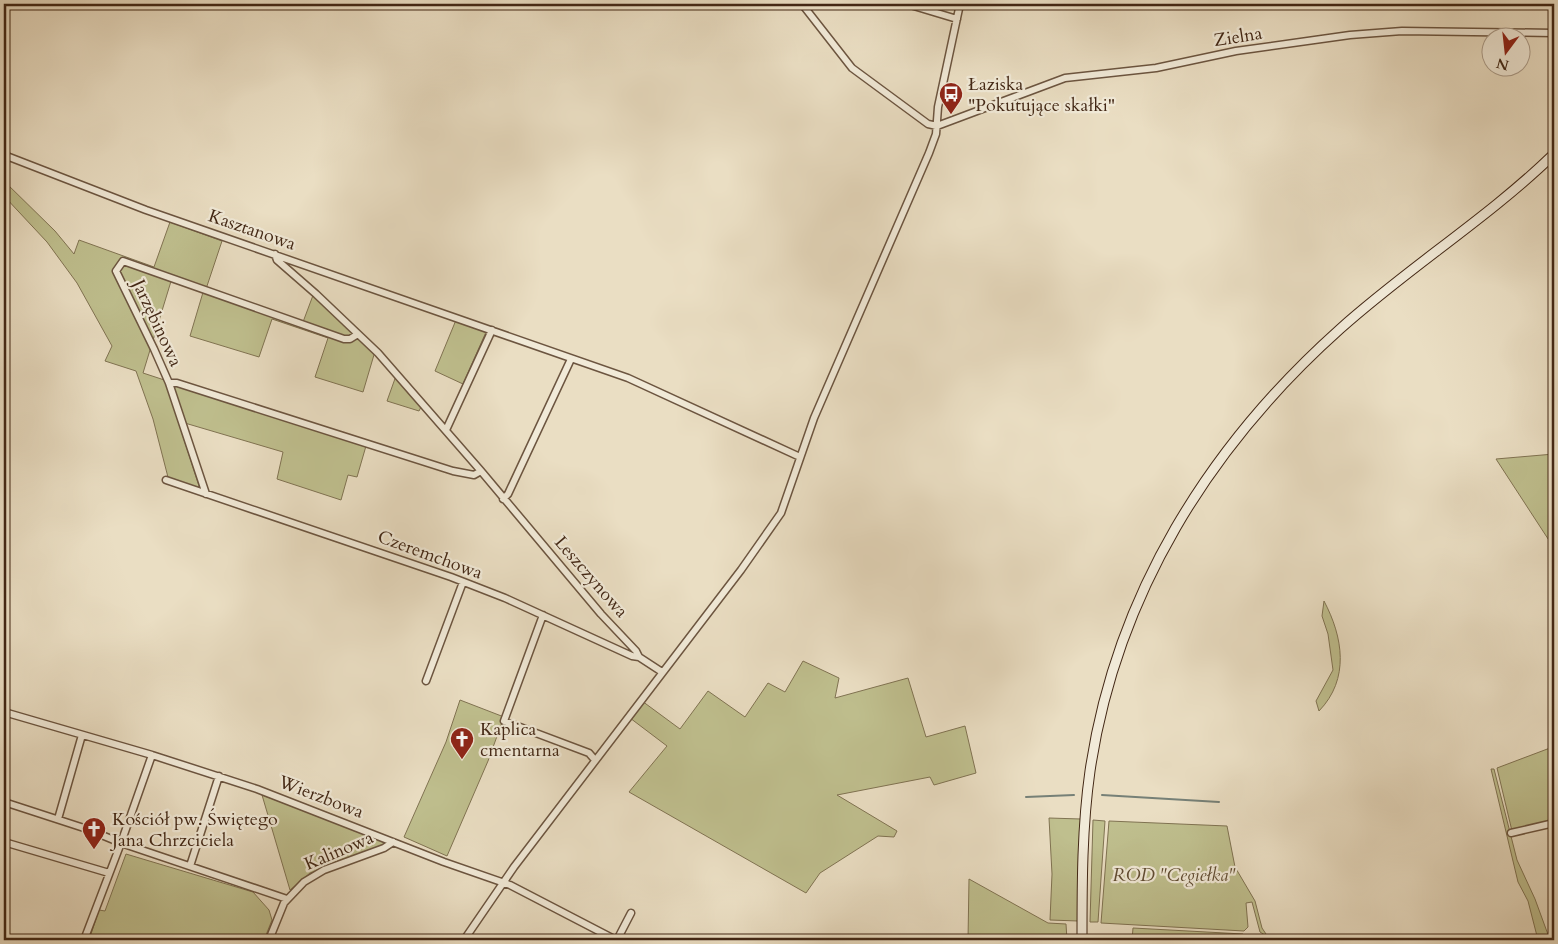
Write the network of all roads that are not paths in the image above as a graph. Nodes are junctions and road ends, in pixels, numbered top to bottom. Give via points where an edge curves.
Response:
1 (802, 4) edge
2 (907, 4) edge
3 (960, 4) edge
4 (957, 19) junction
5 (1554, 33) edge
6 (937, 126) junction
7 (1554, 154) edge
8 (4, 155) edge
9 (276, 254) junction
10 (492, 330) junction
11 (358, 334) junction
12 (571, 359) junction
13 (169, 384) junction
14 (446, 430) junction
15 (800, 458) junction
16 (482, 471) junction
17 (166, 480) dead end
18 (206, 494) junction
19 (503, 499) junction
20 (463, 582) junction
21 (543, 615) junction
22 (639, 657) junction
23 (662, 672) junction
24 (426, 681) dead end
25 (4, 712) edge
26 (82, 735) junction
27 (152, 755) junction
28 (595, 760) junction
29 (219, 776) junction
30 (4, 802) edge
31 (58, 819) junction
32 (1554, 823) edge
33 (1511, 833) dead end
34 (4, 842) edge
35 (393, 842) junction
36 (121, 843) junction
37 (190, 866) junction
38 (109, 873) junction
39 (502, 882) junction
40 (287, 900) junction
41 (631, 914) dead end
42 (84, 940) edge
43 (269, 940) edge
44 (464, 940) edge
45 (616, 940) edge
46 (1082, 940) edge

1 - 6 street via 852,68 928,124
2 - 4 street
3 - 4 street
4 - 6 street
5 - 6 street, Zielna via 1402,31 1236,51 1156,68 1065,78
6 - 15 street via 929,153 814,418
7 - 46 main road via 1299,367 1234,440 1181,516 1133,615 1098,728 1085,816
8 - 9 street, Kasztanowa via 146,210
9 - 10 street, Kasztanowa
9 - 11 street, Leszczynowa via 277,260
10 - 12 street, Kasztanowa
10 - 14 street
11 - 13 street, Jarzębinowa via 344,339 123,261 116,271
11 - 14 street, Leszczynowa
12 - 15 street, Kasztanowa via 628,378
12 - 19 street
13 - 16 street, Jarzębinowa via 177,383 453,471 474,475
13 - 18 street
14 - 16 street, Leszczynowa
15 - 23 street via 781,513
16 - 19 street, Leszczynowa
17 - 18 street, Czeremchowa
18 - 20 street, Czeremchowa
19 - 22 street, Leszczynowa
20 - 21 street, Czeremchowa
20 - 24 street
21 - 22 street, Czeremchowa
21 - 28 street via 504,721 589,752
22 - 23 street, Leszczynowa
23 - 28 street
25 - 26 street, Wierzbowa
26 - 27 street, Wierzbowa
26 - 31 street
27 - 29 street, Wierzbowa
27 - 36 street
28 - 39 street
29 - 35 street, Wierzbowa
29 - 37 street
30 - 31 street
31 - 36 street
32 - 33 street
34 - 38 street
35 - 39 street, Wierzbowa
35 - 40 street, Kalinowa via 319,873 304,882
36 - 37 street
36 - 38 street
37 - 40 street
38 - 42 street
39 - 44 street
39 - 45 street, Wierzbowa
40 - 43 street, Kalinowa
41 - 45 street

